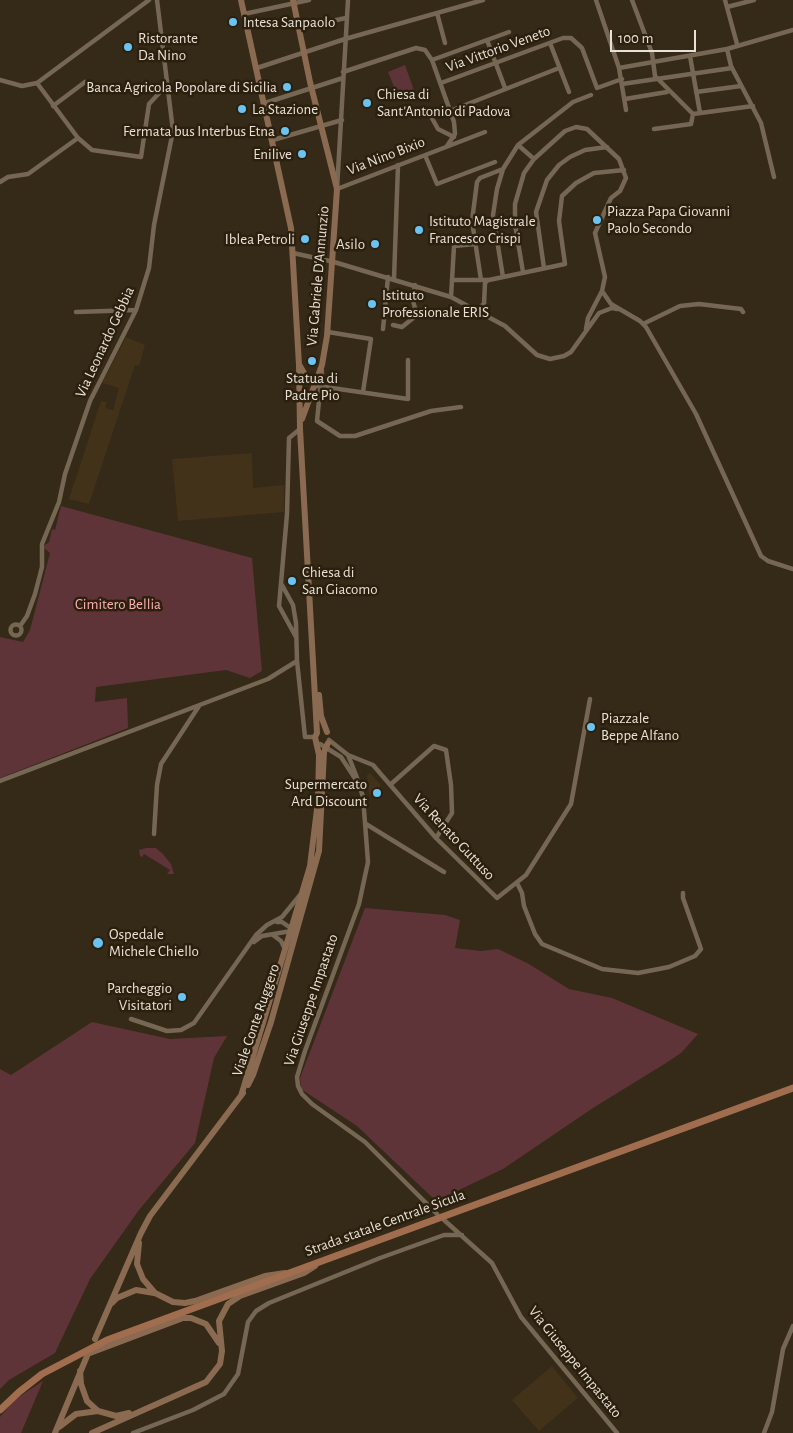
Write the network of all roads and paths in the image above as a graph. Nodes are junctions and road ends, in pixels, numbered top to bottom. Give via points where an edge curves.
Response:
1 (149, 0) edge
2 (157, 0) edge
3 (241, 0) edge
4 (309, 0) edge
5 (348, 0) edge
6 (483, 0) edge
7 (596, 0) edge
8 (632, 0) edge
9 (725, 0) edge
10 (754, 0) edge
11 (293, 2) edge
12 (727, 7) junction
13 (437, 13) junction
14 (244, 14) junction
15 (346, 18) junction
16 (298, 28) junction
17 (793, 30) edge
18 (508, 32) dead end
19 (345, 39) junction
20 (487, 40) junction
21 (445, 43) dead end
22 (550, 43) junction
23 (737, 44) junction
24 (727, 49) junction
25 (304, 52) junction
26 (690, 56) junction
27 (432, 60) junction
28 (496, 63) junction
29 (653, 63) junction
30 (257, 68) junction
31 (559, 68) junction
32 (619, 68) junction
33 (732, 68) junction
34 (343, 72) junction
35 (693, 74) junction
36 (343, 78) junction
37 (659, 78) junction
38 (0, 80) edge
39 (622, 81) junction
40 (85, 82) dead end
41 (38, 83) junction
42 (441, 83) junction
43 (311, 85) junction
44 (741, 86) junction
45 (169, 87) junction
46 (506, 88) junction
47 (569, 92) dead end
48 (667, 92) dead end
49 (696, 92) junction
50 (592, 95) dead end
51 (625, 99) junction
52 (264, 100) junction
53 (53, 106) junction
54 (753, 106) junction
55 (626, 110) dead end
56 (428, 111) dead end
57 (450, 111) junction
58 (700, 113) junction
59 (693, 114) junction
60 (342, 120) junction
61 (322, 129) junction
62 (654, 129) dead end
63 (485, 132) dead end
64 (78, 138) junction
65 (454, 138) junction
66 (274, 140) junction
67 (518, 145) junction
68 (607, 147) junction
69 (444, 148) junction
70 (425, 155) junction
71 (534, 160) junction
72 (495, 162) dead end
73 (398, 165) junction
74 (503, 169) junction
75 (624, 170) junction
76 (774, 177) dead end
77 (0, 182) edge
78 (337, 189) junction
79 (475, 244) junction
80 (293, 254) junction
81 (334, 262) junction
82 (544, 268) junction
83 (523, 272) junction
84 (503, 277) junction
85 (391, 278) junction
86 (452, 280) junction
87 (481, 280) junction
88 (489, 280) junction
89 (415, 285) junction
90 (602, 291) junction
91 (451, 297) junction
92 (617, 309) junction
93 (136, 310) junction
94 (476, 310) junction
95 (76, 312) dead end
96 (743, 312) dead end
97 (643, 324) junction
98 (393, 326) dead end
99 (383, 329) dead end
100 (586, 329) junction
101 (328, 332) junction
102 (408, 360) dead end
103 (299, 365) junction
104 (322, 365) junction
105 (317, 378) junction
106 (318, 386) junction
107 (363, 392) junction
108 (461, 407) dead end
109 (300, 427) junction
110 (793, 569) edge
111 (282, 586) junction
112 (20, 626) dead end
113 (296, 637) junction
114 (297, 661) junction
115 (314, 672) junction
116 (590, 699) dead end
117 (199, 705) junction
118 (328, 732) junction
119 (322, 741) junction
120 (348, 755) junction
121 (0, 782) edge
122 (390, 786) junction
123 (360, 788) junction
124 (366, 824) junction
125 (154, 834) dead end
126 (436, 838) junction
127 (444, 872) dead end
128 (313, 878) junction
129 (517, 883) junction
130 (304, 890) junction
131 (683, 893) dead end
132 (274, 922) junction
133 (293, 930) junction
134 (271, 935) junction
135 (248, 947) junction
136 (286, 952) junction
137 (272, 1016) junction
138 (131, 1019) dead end
139 (793, 1088) edge
140 (241, 1096) junction
141 (438, 1214) dead end
142 (444, 1220) dead end
143 (141, 1233) junction
144 (462, 1235) junction
145 (326, 1259) junction
146 (293, 1271) junction
147 (155, 1294) junction
148 (110, 1305) junction
149 (793, 1326) edge
150 (95, 1339) dead end
151 (221, 1347) junction
152 (87, 1356) dead end
153 (80, 1371) junction
154 (42, 1374) junction
155 (149, 1407) junction
156 (0, 1410) edge
157 (98, 1411) junction
158 (56, 1431) edge
159 (92, 1433) edge
160 (133, 1433) edge
161 (617, 1433) edge
162 (764, 1433) edge

1 - 41 street
2 - 45 street, Via Leonardo Gebbia
3 - 14 main road
4 - 11 street
5 - 15 street
6 - 13 street
7 - 32 street
8 - 29 street
9 - 12 street
10 - 12 street
11 - 14 street
11 - 16 main road, Via Gabriele D'Annunzio
12 - 23 street
13 - 19 street
13 - 21 street
14 - 30 main road
15 - 16 street
15 - 19 street
16 - 25 main road, Via Gabriele D'Annunzio
17 - 23 street
18 - 20 street
19 - 25 street
19 - 34 street
20 - 27 street
20 - 28 street
22 - 28 street, Via Vittorio Veneto
22 - 31 street
22 - 39 street, Via Vittorio Veneto via 571,38 582,48 597,88
23 - 24 street
24 - 26 street
24 - 33 street
25 - 30 street
25 - 43 main road, Via Gabriele D'Annunzio
26 - 29 street
26 - 35 street
27 - 34 street via 425,50 416,48
27 - 42 street
28 - 42 street, Via Vittorio Veneto
28 - 46 street
29 - 32 street
29 - 37 street via 655,76
30 - 52 main road
31 - 46 street
31 - 47 street
32 - 39 street
33 - 35 street
33 - 44 street
34 - 36 street
35 - 37 street
35 - 49 street
36 - 43 street
36 - 60 street
37 - 39 street
37 - 59 street
38 - 41 street via 14,85
39 - 51 street
40 - 53 street
41 - 53 street
42 - 57 street
43 - 52 street
43 - 61 main road, Via Gabriele D'Annunzio
44 - 49 street
44 - 54 street
45 - 64 street via 149,104 141,157 96,153
45 - 93 street, Via Leonardo Gebbia via 173,131 149,268
46 - 57 street
48 - 51 street
49 - 58 street
50 - 67 street via 573,102
51 - 55 street
52 - 66 main road
53 - 64 street
54 - 58 street
54 - 76 street via 765,135
56 - 65 street via 438,129
57 - 65 street
58 - 59 street
59 - 62 street via 691,124
60 - 61 street
60 - 78 street
61 - 66 street
61 - 78 main road, Via Gabriele D'Annunzio
63 - 69 street, Via Nino Bixio
64 - 77 street via 28,174 8,177
65 - 69 street
66 - 80 main road
67 - 71 street
67 - 74 street
68 - 71 street via 587,129 576,127 565,131
68 - 75 street
68 - 82 street via 585,150 570,157 547,180 536,212
69 - 70 street, Via Nino Bixio
70 - 72 street via 437,184
70 - 73 street, Via Nino Bixio
71 - 83 street via 524,173 515,204 516,234
73 - 78 street, Via Nino Bixio
73 - 85 street
74 - 79 street via 476,182 472,221
74 - 84 street via 493,216
75 - 82 street via 594,173 562,196 559,221 565,264
75 - 90 street via 625,184 611,198 595,233 605,272
78 - 81 main road, Via Gabriele D'Annunzio
79 - 86 street via 454,246
79 - 87 street
80 - 81 street
80 - 103 main road
81 - 85 street
81 - 101 main road, Via Gabriele D'Annunzio
82 - 83 street
83 - 84 street
84 - 88 street
85 - 89 street
85 - 99 street
86 - 87 street
86 - 91 street
87 - 88 street
88 - 94 street via 485,283 484,304
89 - 91 street
89 - 98 street via 413,301 417,315 402,327
90 - 92 street
90 - 100 street
91 - 94 street
92 - 97 street
92 - 100 street via 599,313
93 - 95 street
93 - 112 street, Via Leonardo Gebbia via 90,401 59,502 42,544 42,567 35,594
94 - 100 street via 505,326 536,355 550,359 571,352
96 - 97 street via 741,309 699,304 680,306
97 - 110 street via 696,414 761,556
101 - 104 main road, Via Gabriele D'Annunzio
101 - 107 street via 370,338
102 - 107 street via 408,399
103 - 105 main road via 308,380
103 - 109 main road
104 - 105 main road, Via Gabriele D'Annunzio
104 - 106 street
105 - 106 main road, Via Gabriele D'Annunzio
106 - 107 street
106 - 108 street via 317,420 340,436 355,436 431,411
106 - 109 main road, Via Gabriele D'Annunzio
109 - 111 street via 289,438
109 - 115 main road
111 - 113 street via 293,605
111 - 113 street via 279,606
113 - 114 street
114 - 117 street via 268,679
114 - 119 street via 305,737
115 - 118 main road via 321,716
115 - 119 main road
116 - 129 street, Via Renato Guttuso via 571,804 526,875
117 - 121 street
117 - 125 street via 161,764
118 - 119 main road
118 - 119 main road via 322,730
119 - 120 street, Via Renato Guttuso
119 - 123 street via 346,762
119 - 128 main road, Viale Conte Ruggero via 321,836
119 - 130 main road, Viale Conte Ruggero via 314,844
120 - 122 street, Via Renato Guttuso via 373,765
120 - 123 street
122 - 126 street, Via Renato Guttuso
122 - 126 street via 434,746 446,750 452,812
123 - 124 street, Via Giuseppe Impastato
124 - 127 street
124 - 141 street, Via Giuseppe Impastato via 368,862 363,890 305,1051 297,1077 298,1086 312,1104 365,1142
126 - 129 street, Via Renato Guttuso via 494,897 500,897
128 - 133 street
128 - 137 main road, Viale Conte Ruggero
129 - 131 street via 535,934 542,944 602,969 638,973 669,967 695,956 701,949
130 - 132 street via 288,912
130 - 133 main road, Viale Conte Ruggero
132 - 133 street via 282,922
132 - 135 street via 262,929
133 - 134 street
133 - 136 main road, Viale Conte Ruggero
133 - 137 street
134 - 135 street via 262,936
134 - 136 street via 281,941
135 - 138 street via 198,1019 187,1028 167,1031
136 - 140 main road, Viale Conte Ruggero
137 - 140 main road, Viale Conte Ruggero via 253,1075
139 - 145 main road, Strada statale Centrale Sicula
140 - 143 main road via 150,1216
142 - 144 street, Via Giuseppe Impastato
143 - 147 main road via 138,1264 143,1279
143 - 148 main road
144 - 160 street via 444,1235 269,1303 256,1311 248,1322 238,1374 224,1394
144 - 161 street, Via Giuseppe Impastato via 492,1263 520,1317
145 - 146 main road, Strada statale Centrale Sicula
145 - 151 main road via 304,1273 240,1296 228,1304 219,1321
146 - 147 main road via 265,1276 185,1303
146 - 154 main road, Strada statale Centrale Sicula via 107,1340
147 - 148 main road via 136,1290 117,1298
148 - 150 main road
149 - 162 street via 783,1349 772,1412
151 - 154 main road via 206,1324 183,1318 110,1344
151 - 155 main road via 217,1371 206,1382
152 - 153 main road
153 - 157 main road via 87,1401
153 - 158 main road
154 - 156 main road, Strada statale Centrale Sicula
155 - 157 main road via 121,1415
155 - 159 main road
157 - 158 main road via 71,1416

